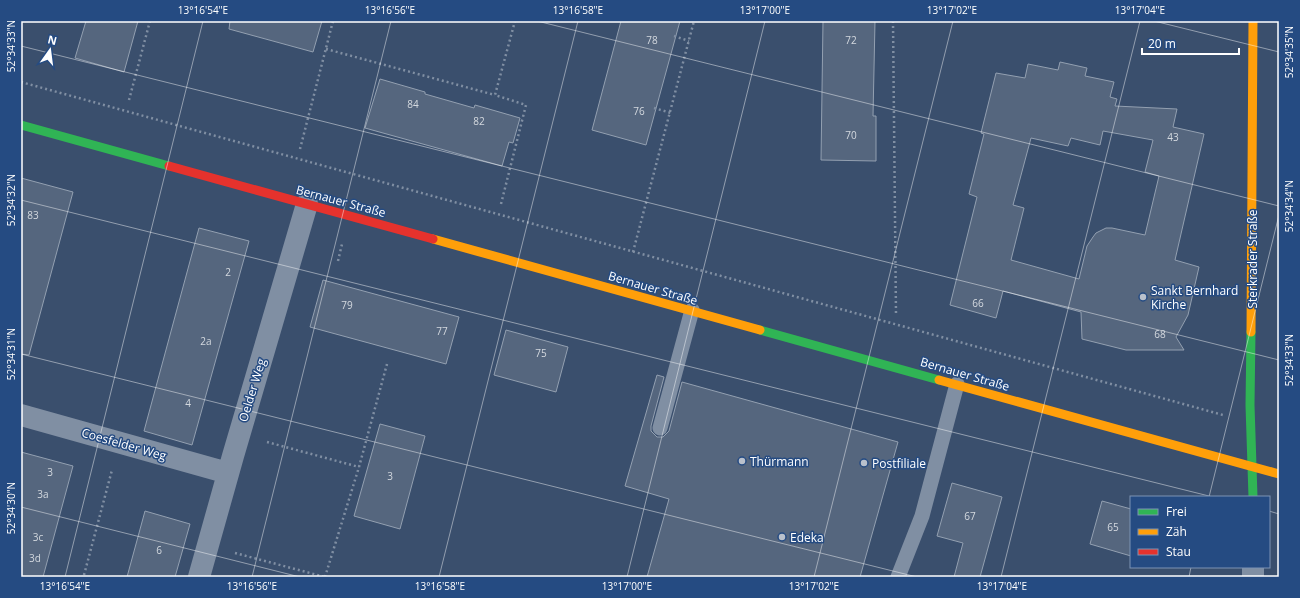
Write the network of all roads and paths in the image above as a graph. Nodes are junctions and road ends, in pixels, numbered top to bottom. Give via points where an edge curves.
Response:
1 (150, 21) edge
2 (333, 21) edge
3 (515, 21) edge
4 (694, 21) edge
5 (893, 21) edge
6 (1254, 21) edge
7 (674, 36) dead end
8 (689, 41) junction
9 (326, 49) junction
10 (21, 82) edge
11 (495, 95) junction
12 (129, 100) dead end
13 (654, 108) dead end
14 (671, 112) junction
15 (21, 125) edge
16 (300, 149) dead end
17 (307, 204) junction
18 (501, 204) dead end
19 (343, 243) dead end
20 (633, 252) dead end
21 (338, 261) dead end
22 (692, 310) junction
23 (896, 316) dead end
24 (387, 364) dead end
25 (957, 384) junction
26 (1178, 403) dead end
27 (21, 415) edge
28 (660, 428) dead end
29 (264, 441) dead end
30 (359, 466) junction
31 (1251, 467) junction
32 (112, 468) dead end
33 (228, 473) junction
34 (1279, 474) edge
35 (1252, 496) edge
36 (233, 552) dead end
37 (84, 575) dead end
38 (199, 577) edge
39 (325, 577) edge
40 (898, 577) edge

1 - 12 path
2 - 9 path
3 - 11 path
4 - 8 path
5 - 23 path
6 - 31 main road, Sterkrader Straße
7 - 8 path
8 - 14 path
9 - 11 path
9 - 16 path
10 - 26 path
11 - 18 path via 526,105
13 - 14 path
14 - 20 path
15 - 17 main road, Bernauer Straße
17 - 22 main road, Bernauer Straße
17 - 33 street, Oelder Weg
19 - 21 path
22 - 25 main road, Bernauer Straße
22 - 28 lane
24 - 30 path
25 - 31 main road, Bernauer Straße
25 - 40 lane via 922,516
27 - 33 street, Coesfelder Weg
29 - 30 path
30 - 39 path
31 - 34 main road, Bernauer Straße
31 - 35 main road, Sterkrader Straße
32 - 37 path
33 - 38 street, Oelder Weg
36 - 39 path

